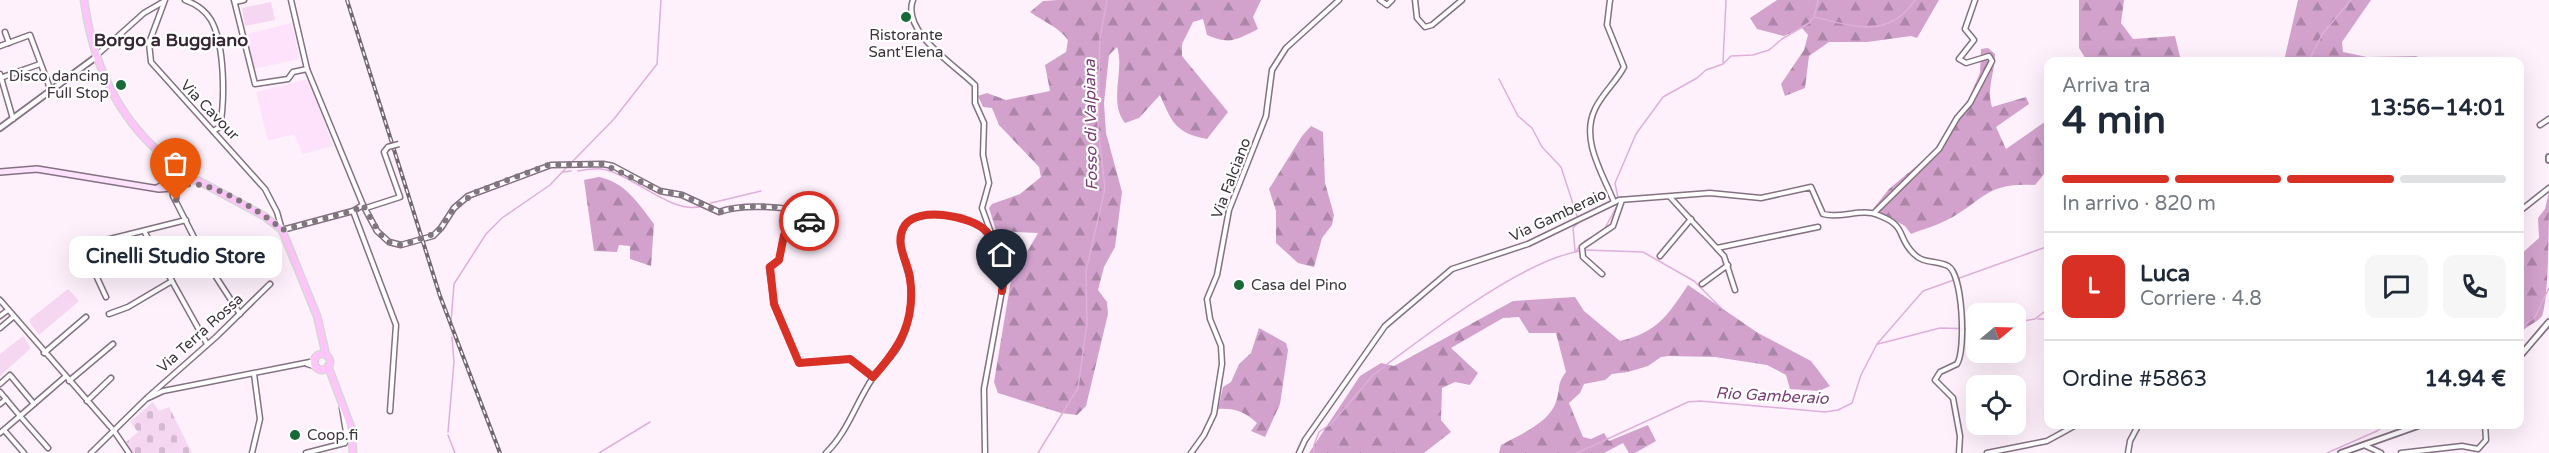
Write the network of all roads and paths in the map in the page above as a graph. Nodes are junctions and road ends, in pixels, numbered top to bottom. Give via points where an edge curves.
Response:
1 (84, 0) edge
2 (185, 0) edge
3 (244, 0) edge
4 (291, 0) edge
5 (913, 0) edge
6 (1338, 0) edge
7 (1380, 0) edge
8 (1392, 0) edge
9 (1415, 0) edge
10 (1462, 0) edge
11 (1610, 0) edge
12 (1975, 0) edge
13 (165, 1) edge
14 (234, 1) edge
15 (5, 32) dead end
16 (9, 43) junction
17 (0, 46) edge
18 (96, 57) junction
19 (40, 64) junction
20 (308, 69) junction
21 (0, 77) edge
22 (51, 91) junction
23 (13, 119) junction
24 (2549, 119) edge
25 (2540, 125) dead end
26 (0, 128) edge
27 (213, 132) junction
28 (399, 144) dead end
29 (0, 172) edge
30 (175, 182) junction
31 (2549, 188) edge
32 (1669, 197) junction
33 (1622, 200) junction
34 (1614, 202) junction
35 (365, 207) junction
36 (2524, 208) edge
37 (353, 211) junction
38 (1874, 213) junction
39 (1691, 219) junction
40 (186, 220) junction
41 (1818, 227) dead end
42 (282, 230) junction
43 (144, 231) junction
44 (995, 248) junction
45 (1717, 248) junction
46 (1660, 256) dead end
47 (1728, 265) junction
48 (1602, 274) dead end
49 (172, 281) junction
50 (270, 284) dead end
51 (1702, 284) dead end
52 (1735, 290) dead end
53 (106, 297) dead end
54 (0, 300) edge
55 (8, 310) junction
56 (109, 314) dead end
57 (240, 314) junction
58 (0, 316) edge
59 (86, 316) dead end
60 (13, 317) junction
61 (2549, 322) edge
62 (0, 328) edge
63 (113, 344) dead end
64 (207, 344) junction
65 (2524, 351) edge
66 (44, 354) junction
67 (321, 362) junction
68 (254, 374) junction
69 (873, 377) junction
70 (111, 378) dead end
71 (166, 378) junction
72 (67, 379) junction
73 (0, 384) edge
74 (173, 389) junction
75 (0, 392) edge
76 (6, 399) junction
77 (146, 399) junction
78 (87, 401) junction
79 (341, 401) junction
80 (34, 404) junction
81 (0, 405) edge
82 (390, 411) dead end
83 (21, 416) junction
84 (2069, 429) edge
85 (2136, 429) edge
86 (2408, 429) edge
87 (2485, 429) edge
88 (2, 431) edge
89 (114, 431) junction
90 (2364, 444) junction
91 (48, 448) dead end
92 (2436, 451) edge
93 (24, 453) edge
94 (91, 453) edge
95 (129, 453) edge
96 (252, 453) edge
97 (306, 453) edge
98 (353, 453) edge
99 (826, 453) edge
100 (985, 453) edge
101 (1191, 453) edge
102 (1299, 453) edge
103 (1959, 453) edge
104 (1987, 453) edge
105 (2128, 453) edge
106 (2341, 453) edge
107 (2381, 453) edge
108 (2401, 453) edge

1 - 18 main road
2 - 27 street via 206,13 216,34 222,104 220,127
3 - 14 street
4 - 20 street
5 - 44 street via 911,10 921,36 975,85 975,103 984,123 983,155 989,183 982,208
6 - 101 street, Via Falciano via 1286,48 1272,70 1263,127 1229,210 1217,274 1207,299 1221,346 1222,364 1214,414
7 - 8 street via 1387,5
9 - 10 street via 1418,18 1425,27
11 - 34 street via 1607,25 1624,68 1593,111 1590,135 1596,161
12 - 38 street via 1965,29 1974,40 1959,59 1966,63 1989,56 1992,62 1939,150
13 - 18 street via 144,13
13 - 27 street, Via Cavour via 149,43 150,62
14 - 20 street via 254,83 288,79 293,72
15 - 16 street
16 - 17 street
16 - 19 street via 30,35
18 - 22 street
18 - 30 main road via 116,100
19 - 21 street
19 - 22 street
20 - 35 street
21 - 23 street
22 - 23 street
23 - 26 street
24 - 25 street
27 - 42 street, Via Cavour via 265,189 278,212
28 - 35 street, bridge via 388,147 384,154 400,197
29 - 30 main road via 37,169 156,189
30 - 40 street via 176,200
30 - 42 main road via 197,180 258,212
31 - 36 street
32 - 33 street, Via Gamberaio
32 - 38 street, Via Gamberaio via 1714,193 1761,198 1811,187 1823,214
32 - 39 street
33 - 34 street, Via Gamberaio
33 - 48 street via 1613,226 1582,248 1583,258
34 - 102 street, Via Gamberaio via 1528,244 1444,273 1381,331
35 - 37 street
35 - 69 street via 380,234 401,245 437,233 454,208 476,192 548,165 603,164 660,191 682,195 720,212 729,208 781,207 812,213 814,218 784,235 779,260 770,267 774,304 799,363 850,359
37 - 42 street
37 - 82 street via 396,325
38 - 103 street via 1898,225 1918,259 1949,266 1956,277 1962,351 1957,364 1940,372 1935,380 1953,398
39 - 45 street
39 - 46 street
40 - 43 street
40 - 57 street via 209,268
41 - 45 street
42 - 67 main road via 317,316
43 - 49 street
43 - 53 street via 81,243
44 - 69 street via 985,230 961,219 922,215 906,224 901,241 911,280 908,317 899,346
44 - 100 street via 1004,278 984,389
45 - 47 street
47 - 51 street
47 - 52 street
49 - 56 street
49 - 64 street
50 - 57 street, Via Terra Rossa
54 - 55 street
55 - 58 street
55 - 60 street
57 - 64 street, Via Terra Rossa
59 - 66 street
60 - 62 street
60 - 66 street
61 - 65 street
63 - 72 street
64 - 71 street, Via Terra Rossa
66 - 72 street
67 - 68 street
67 - 79 main road
68 - 74 street
68 - 96 street via 260,422
69 - 99 street
70 - 78 street
71 - 74 street via 166,385
71 - 77 street, Via Terra Rossa
72 - 78 street
72 - 80 street
73 - 80 street via 10,375
74 - 77 street
75 - 76 street
76 - 81 street
76 - 83 street
77 - 89 street, Via Terra Rossa
78 - 89 street
79 - 97 street via 345,443
79 - 98 main road via 352,431
80 - 83 street
83 - 88 street
83 - 91 street
84 - 104 street via 2047,441
85 - 105 street
86 - 90 street
87 - 92 street via 2486,440 2478,449 2462,446
88 - 93 street
89 - 94 street, Via Terra Rossa
89 - 95 street
90 - 106 street
90 - 107 street
92 - 108 street

